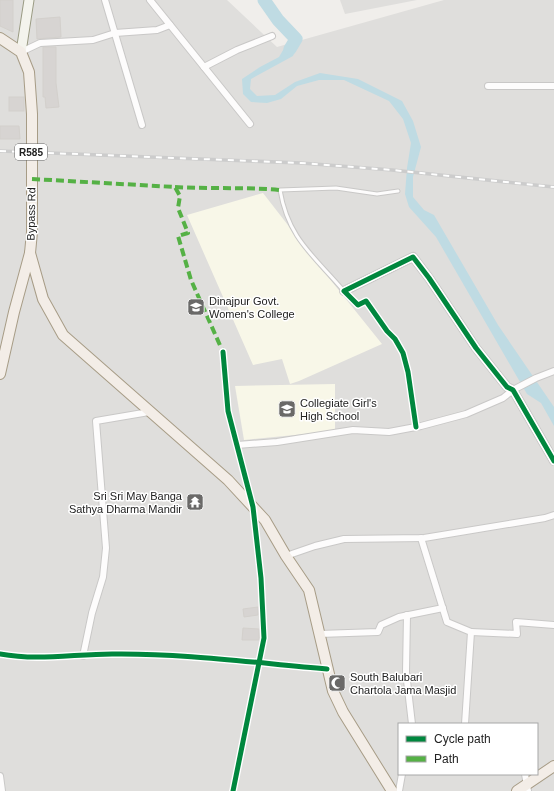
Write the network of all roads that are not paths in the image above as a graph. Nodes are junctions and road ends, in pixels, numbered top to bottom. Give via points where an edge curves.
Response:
1 (29, 0) edge
2 (105, 0) edge
3 (150, 0) edge
4 (170, 25) junction
5 (115, 33) junction
6 (272, 36) dead end
7 (0, 38) edge
8 (21, 52) junction
9 (204, 67) junction
10 (488, 86) dead end
11 (554, 86) edge
12 (250, 124) dead end
13 (142, 125) dead end
14 (398, 191) dead end
15 (30, 253) junction
16 (344, 291) junction
17 (223, 352) dead end
18 (554, 371) edge
19 (0, 374) edge
20 (513, 390) junction
21 (149, 412) junction
22 (416, 427) junction
23 (237, 445) junction
24 (554, 461) edge
25 (253, 507) junction
26 (554, 515) edge
27 (421, 538) junction
28 (286, 556) junction
29 (443, 608) junction
30 (407, 616) junction
31 (554, 625) edge
32 (471, 632) junction
33 (319, 634) junction
34 (0, 654) edge
35 (83, 656) junction
36 (260, 664) junction
37 (327, 669) junction
38 (412, 723) edge
39 (465, 723) edge
40 (554, 766) edge
41 (402, 775) edge
42 (525, 775) edge
43 (0, 776) edge
44 (527, 788) edge
45 (2, 791) edge
46 (234, 791) edge
47 (392, 791) edge
48 (399, 791) edge
49 (517, 791) edge

1 - 8 main road
2 - 5 street
3 - 4 street
4 - 5 street via 157,30
4 - 9 street
5 - 8 street via 93,40 40,43
5 - 13 street
6 - 9 street
7 - 8 main road
8 - 15 main road, Bypass Rd / R585 via 30,72 32,114
9 - 12 street
10 - 11 street
14 - 16 lane via 377,194 336,188 280,190 283,210 292,230
15 - 19 main road, Bypass Rd
15 - 21 main road, R585 via 43,299 62,335
16 - 20 street via 413,257 476,348 507,387
16 - 22 street via 358,305 366,301 395,339 408,372
17 - 23 street via 228,411
18 - 20 street
20 - 22 street via 503,398 466,414
20 - 24 street
21 - 25 main road, R585 via 228,480
21 - 35 street via 96,421 106,548 103,577
22 - 23 street via 389,432 354,430 277,442
23 - 25 street
25 - 28 main road, R585 via 265,520
25 - 36 street via 264,630
26 - 27 street via 477,531
27 - 28 street via 344,539
27 - 29 street
28 - 33 main road, R585 via 309,590
29 - 30 street
29 - 32 street via 448,622
30 - 33 street via 381,625 378,632
30 - 38 street via 406,672
31 - 32 street via 516,622 517,634
32 - 39 street
33 - 37 main road, R585
34 - 35 street via 55,658
35 - 36 street via 159,655
36 - 37 street
36 - 46 street
37 - 47 main road, R585 via 333,691 343,712
40 - 44 main road
41 - 48 street
42 - 44 street
43 - 45 street
44 - 49 main road

